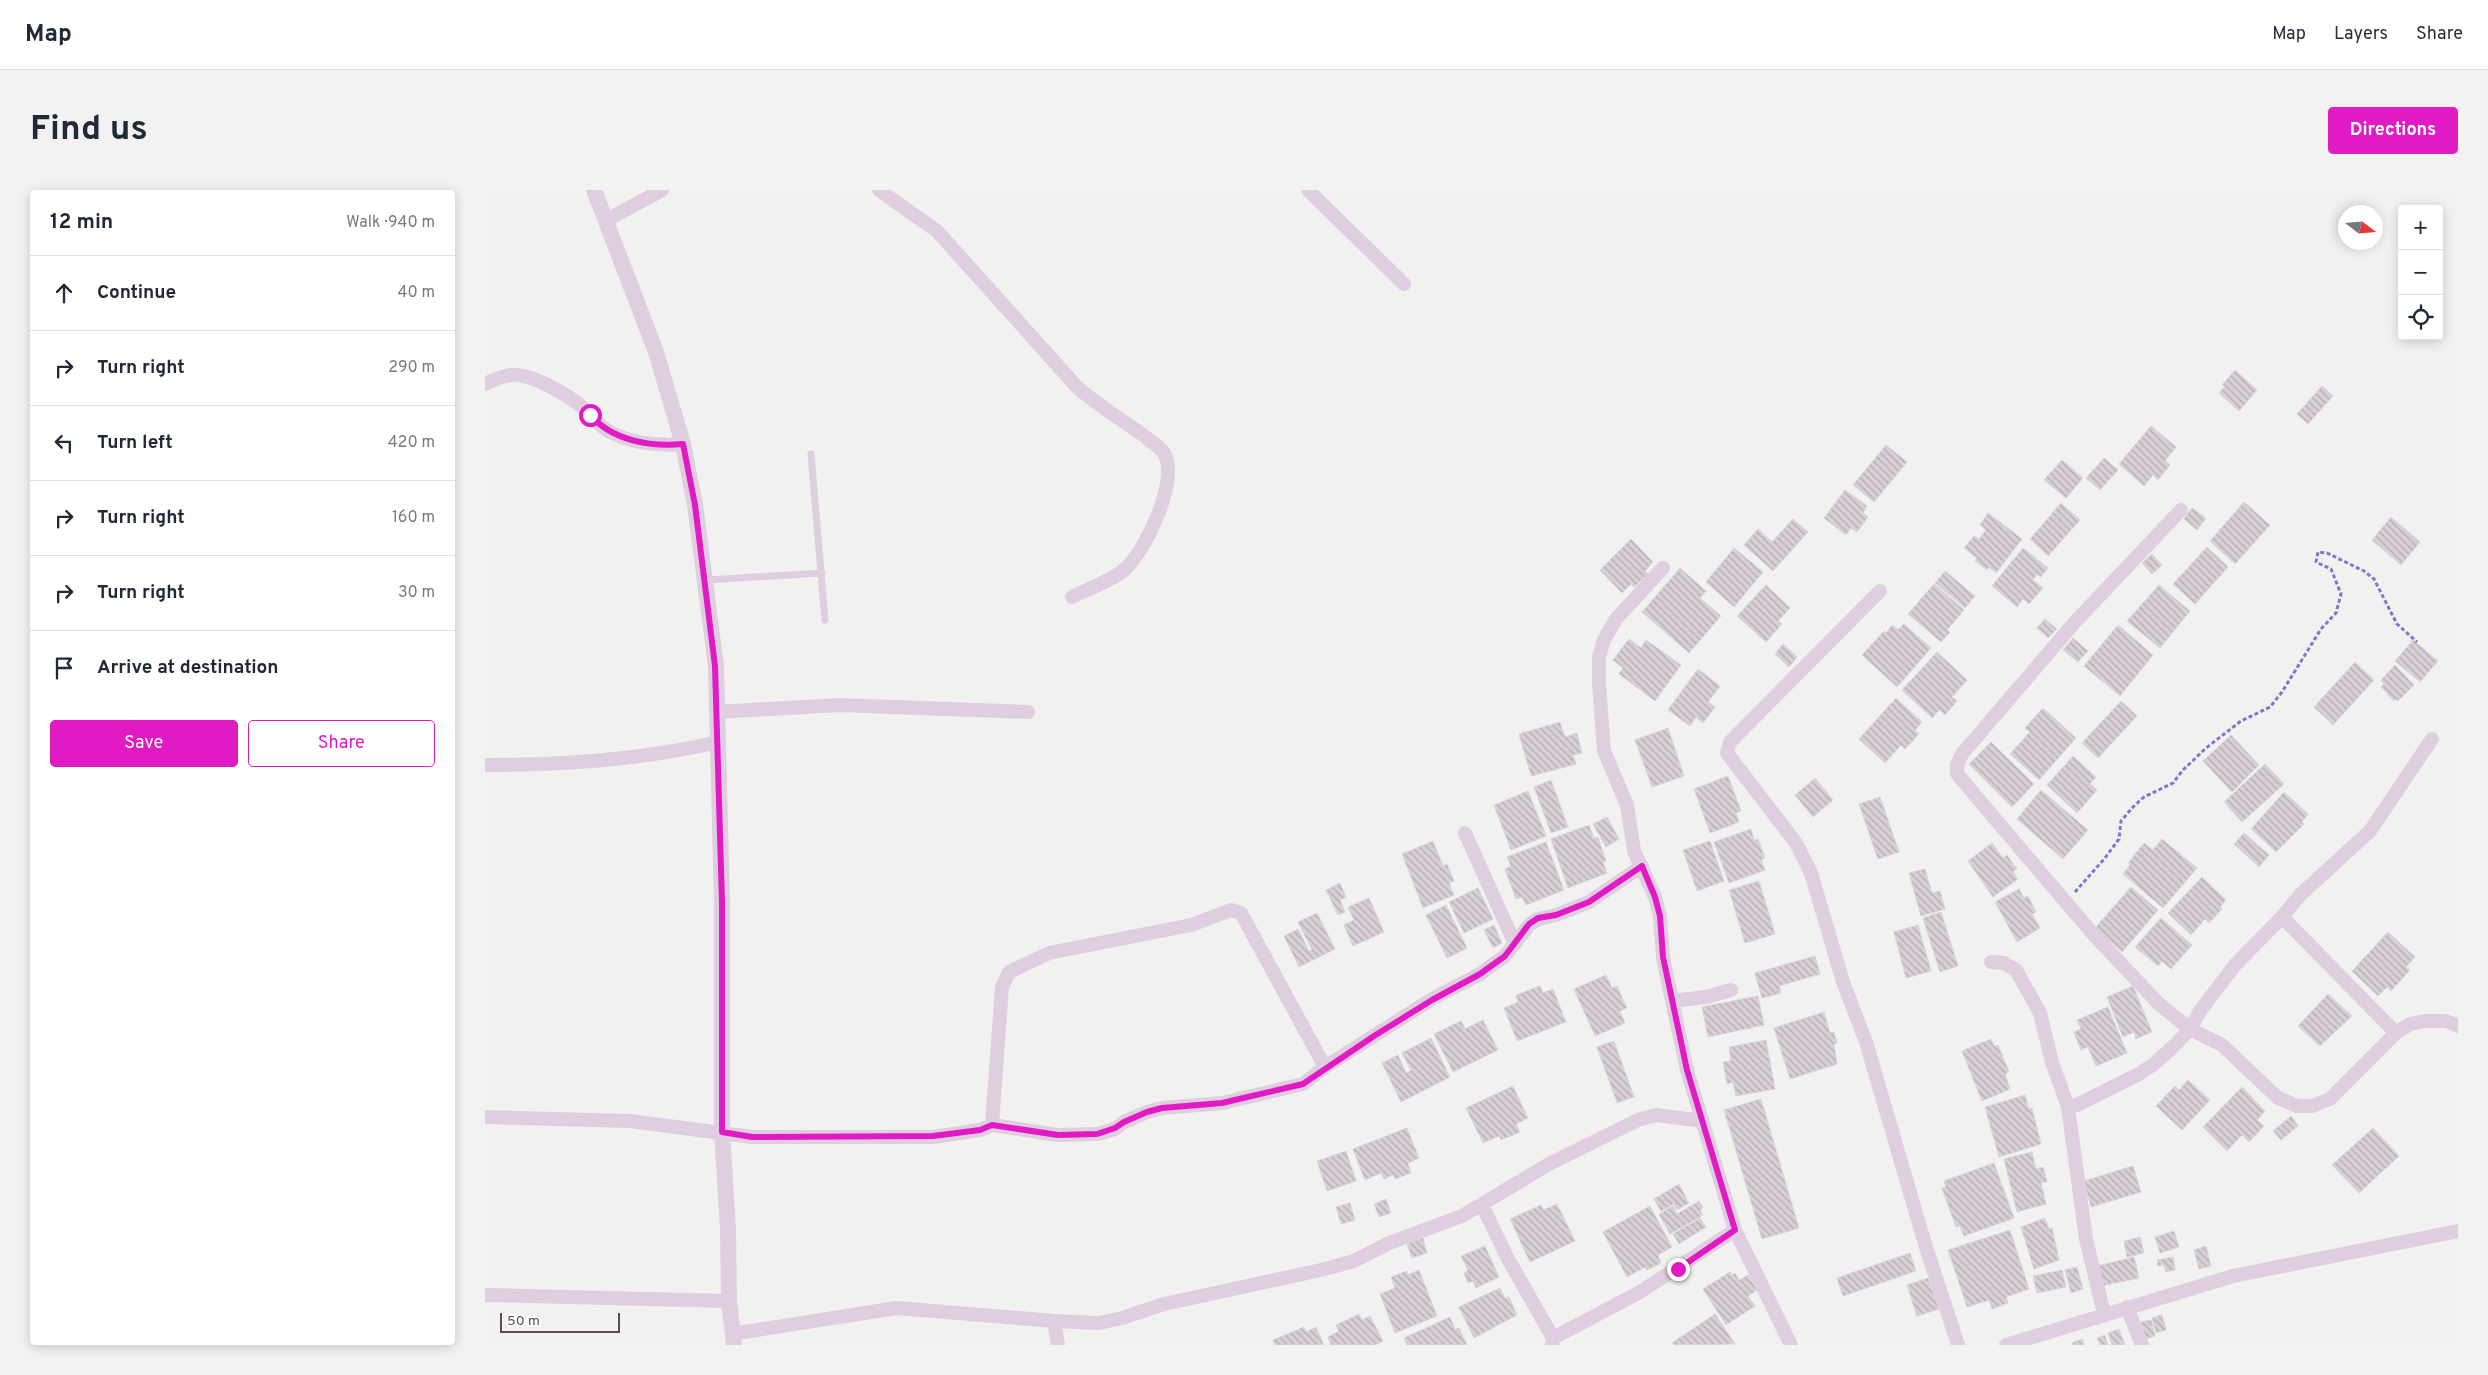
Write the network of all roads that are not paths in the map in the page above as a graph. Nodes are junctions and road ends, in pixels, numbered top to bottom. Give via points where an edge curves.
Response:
1 (594, 190) edge
2 (663, 190) edge
3 (879, 190) edge
4 (1308, 190) edge
5 (607, 220) junction
6 (1404, 284) dead end
7 (485, 384) edge
8 (683, 444) junction
9 (811, 454) dead end
10 (2181, 510) dead end
11 (1663, 568) dead end
12 (822, 573) junction
13 (705, 580) junction
14 (1880, 591) dead end
15 (1071, 597) dead end
16 (825, 620) dead end
17 (715, 712) junction
18 (1028, 712) dead end
19 (2432, 739) dead end
20 (718, 742) junction
21 (485, 765) edge
22 (1465, 833) dead end
23 (1642, 866) junction
24 (2282, 916) junction
25 (1515, 944) junction
26 (1991, 962) dead end
27 (1731, 990) dead end
28 (1672, 1002) junction
29 (2458, 1026) edge
30 (2190, 1029) junction
31 (2396, 1033) junction
32 (1325, 1067) junction
33 (2068, 1107) junction
34 (485, 1117) edge
35 (1703, 1121) junction
36 (992, 1125) junction
37 (722, 1132) junction
38 (1482, 1206) junction
39 (1735, 1230) junction
40 (2458, 1231) edge
41 (485, 1295) edge
42 (729, 1301) junction
43 (2127, 1307) junction
44 (2104, 1314) junction
45 (1054, 1321) junction
46 (733, 1340) edge
47 (1553, 1342) edge
48 (1058, 1345) edge
49 (1791, 1345) edge
50 (1957, 1345) edge
51 (2006, 1345) edge
52 (2142, 1345) edge

1 - 5 street
2 - 5 street
3 - 15 street via 937,231 1076,386 1164,452 1169,464 1168,479 1153,530 1138,554 1123,571
4 - 6 street
5 - 8 street via 656,352
7 - 8 street via 512,374 523,376 566,395 611,433 654,445
8 - 13 street
9 - 12 lane
10 - 30 street via 2075,622 1962,754 1957,774 2112,956 2159,1004
11 - 23 street via 1616,619 1599,657 1604,751 1627,805 1635,851
12 - 13 lane
12 - 16 lane
13 - 17 street via 715,666
14 - 50 street via 1730,742 1727,753 1796,843 1811,873 1841,976 1866,1042
17 - 18 street via 839,705
17 - 20 street
19 - 24 street via 2370,831 2300,894
20 - 21 street via 655,755
20 - 37 street
22 - 25 street
23 - 25 street via 1589,902 1556,915 1538,918 1529,924
23 - 28 street via 1658,907
24 - 30 street via 2235,965
24 - 31 street
25 - 32 street via 1505,956 1480,974
26 - 33 street via 2004,963 2016,970 2040,1013
27 - 28 street
28 - 35 street via 1687,1070
29 - 31 street via 2446,1021 2425,1021 2410,1024
30 - 31 street via 2222,1045 2278,1098 2297,1106 2312,1106 2330,1099
30 - 33 street via 2139,1074
32 - 36 street via 1303,1084 1222,1103 1155,1110 1097,1134 1058,1135
32 - 36 street via 1241,913 1231,910 1191,925 1049,953 1009,972 1002,987
33 - 44 street via 2086,1239
34 - 37 street via 630,1121
35 - 38 street via 1655,1115 1638,1120 1549,1164
35 - 39 street
36 - 37 street via 980,1130 933,1136 752,1137
37 - 42 street
38 - 45 street via 1389,1242 1353,1260 1321,1270 1164,1304 1099,1323
38 - 47 street
39 - 47 street via 1640,1292
39 - 49 street
40 - 43 street via 2233,1276
41 - 42 street
42 - 46 street
43 - 44 street
43 - 52 street
44 - 51 street
45 - 46 street via 897,1308
45 - 48 street

